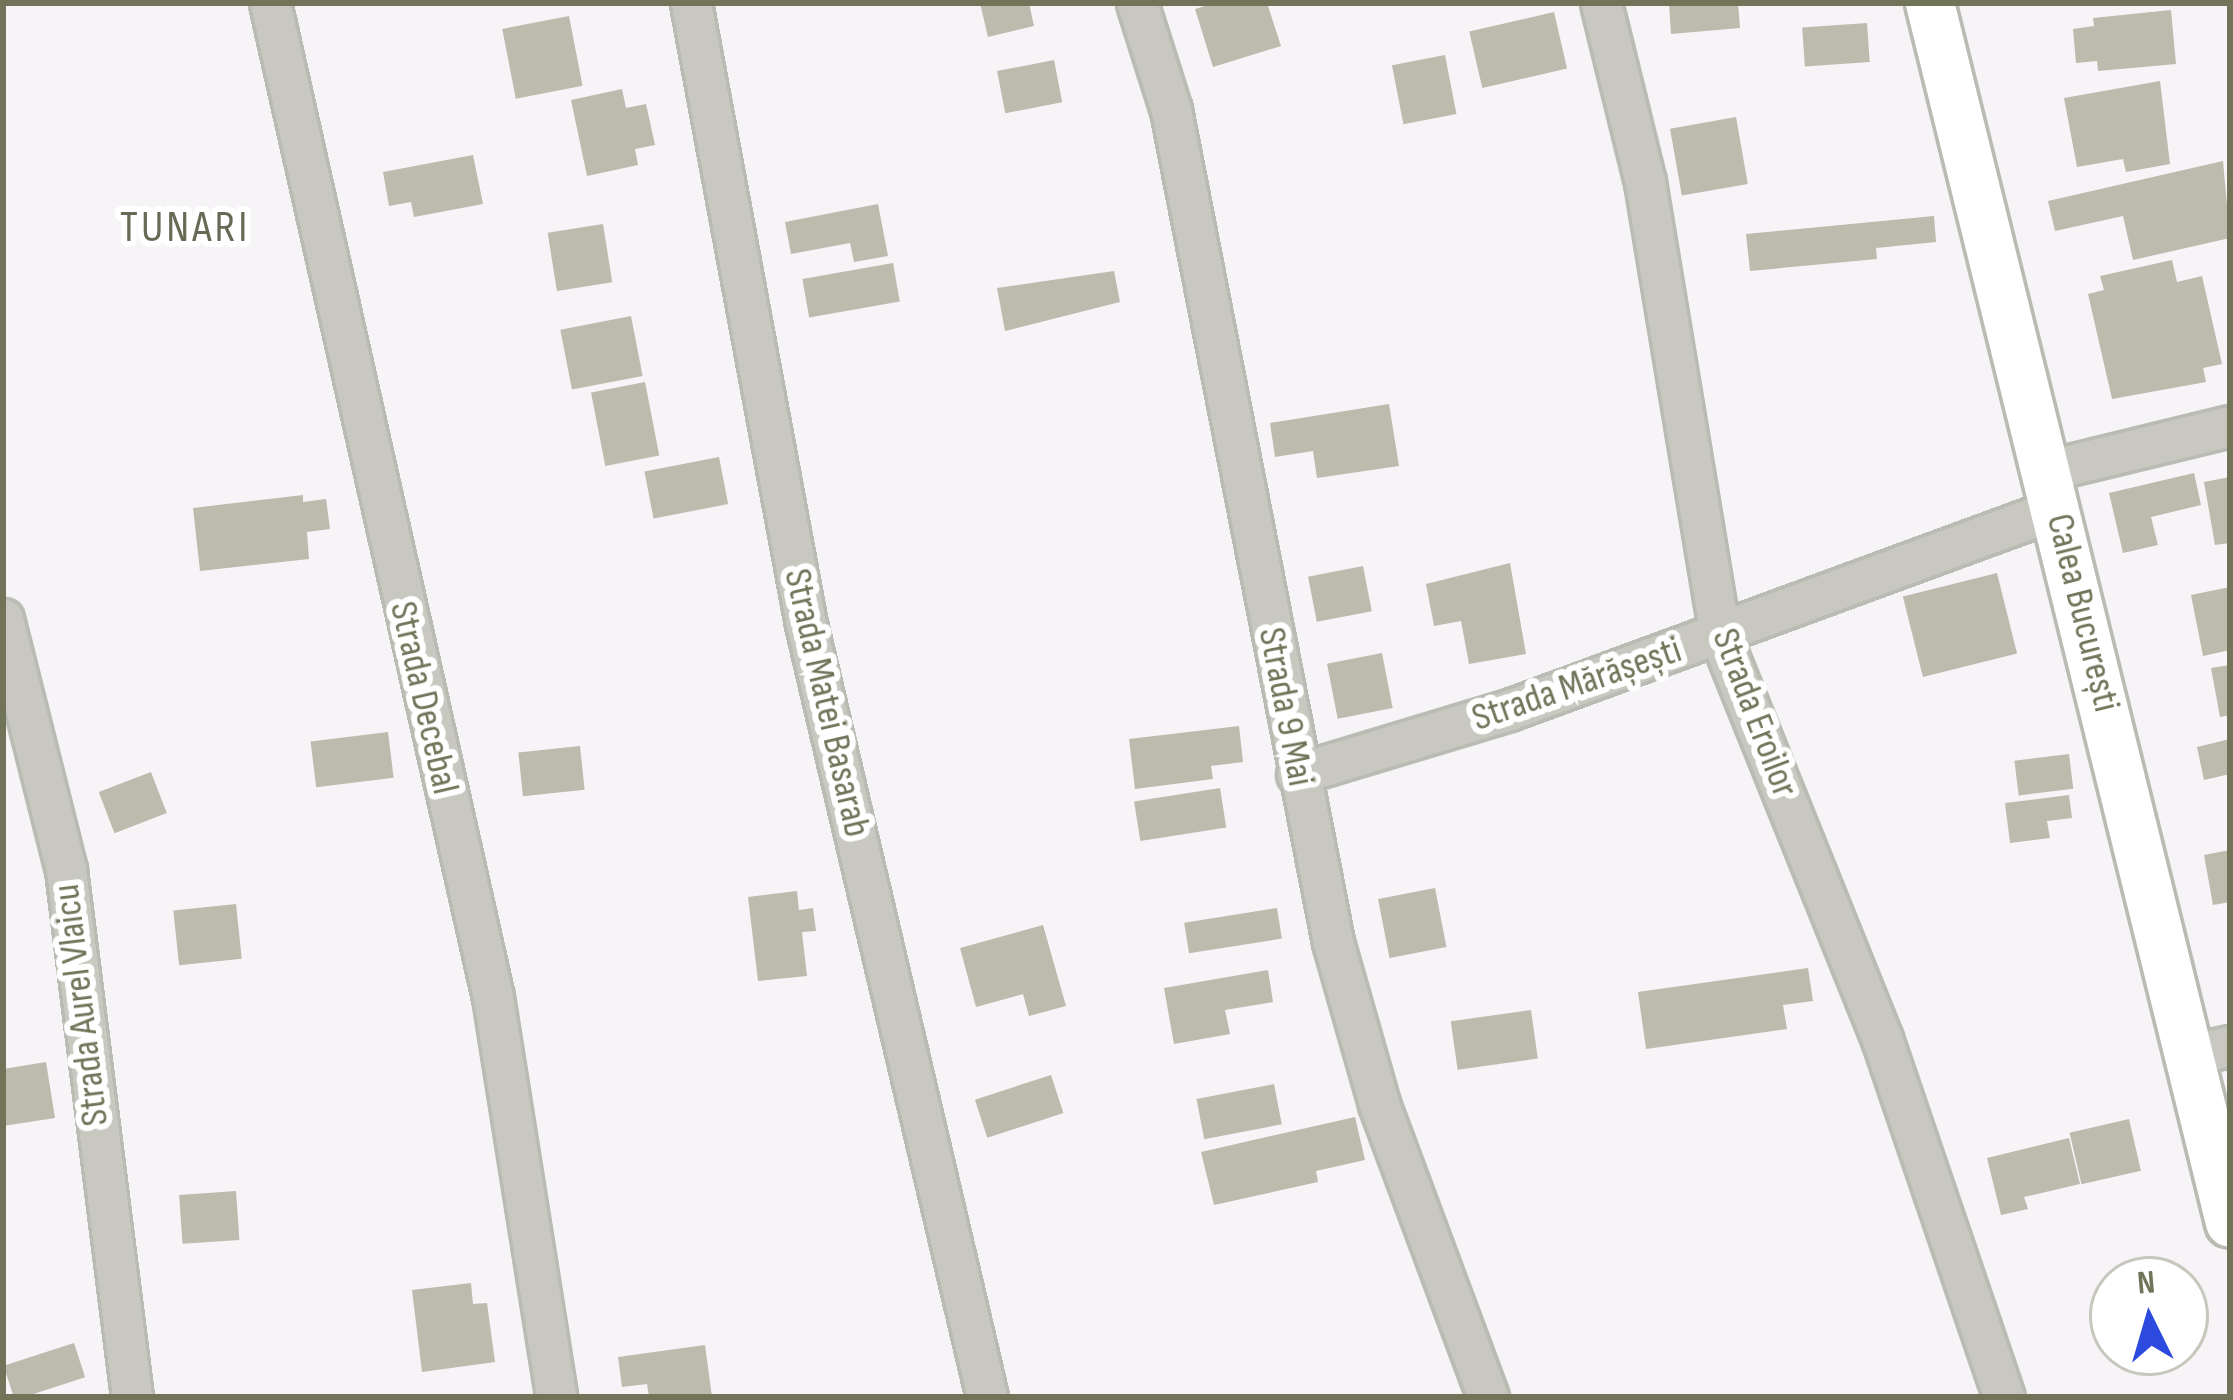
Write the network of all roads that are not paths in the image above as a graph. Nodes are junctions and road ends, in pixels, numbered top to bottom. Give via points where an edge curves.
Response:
1 (270, 3) edge
2 (691, 3) edge
3 (1137, 3) edge
4 (1601, 3) edge
5 (1930, 3) edge
6 (2230, 426) edge
7 (2050, 490) junction
8 (3, 619) edge
9 (1720, 636) junction
10 (1297, 774) junction
11 (2211, 1050) edge
12 (2230, 1223) edge
13 (132, 1397) edge
14 (556, 1397) edge
15 (987, 1397) edge
16 (1488, 1397) edge
17 (2004, 1397) edge

1 - 14 street, Strada Decebal via 493,997
2 - 15 street, Strada Matei Basarab via 806,624
3 - 10 street, Strada 9 Mai via 1171,110
4 - 9 street, Strada Eroilor via 1645,182
5 - 7 main road, Calea București
6 - 7 street, Strada Mărășești
7 - 9 street, Strada Mărășești
7 - 11 main road, Calea București
8 - 13 street, Strada Aurel Vlaicu via 66,869
9 - 10 street, Strada Mărășești
9 - 17 street, Strada Eroilor via 1882,1039
10 - 16 street, Strada 9 Mai via 1379,1104
11 - 12 main road, Calea București

